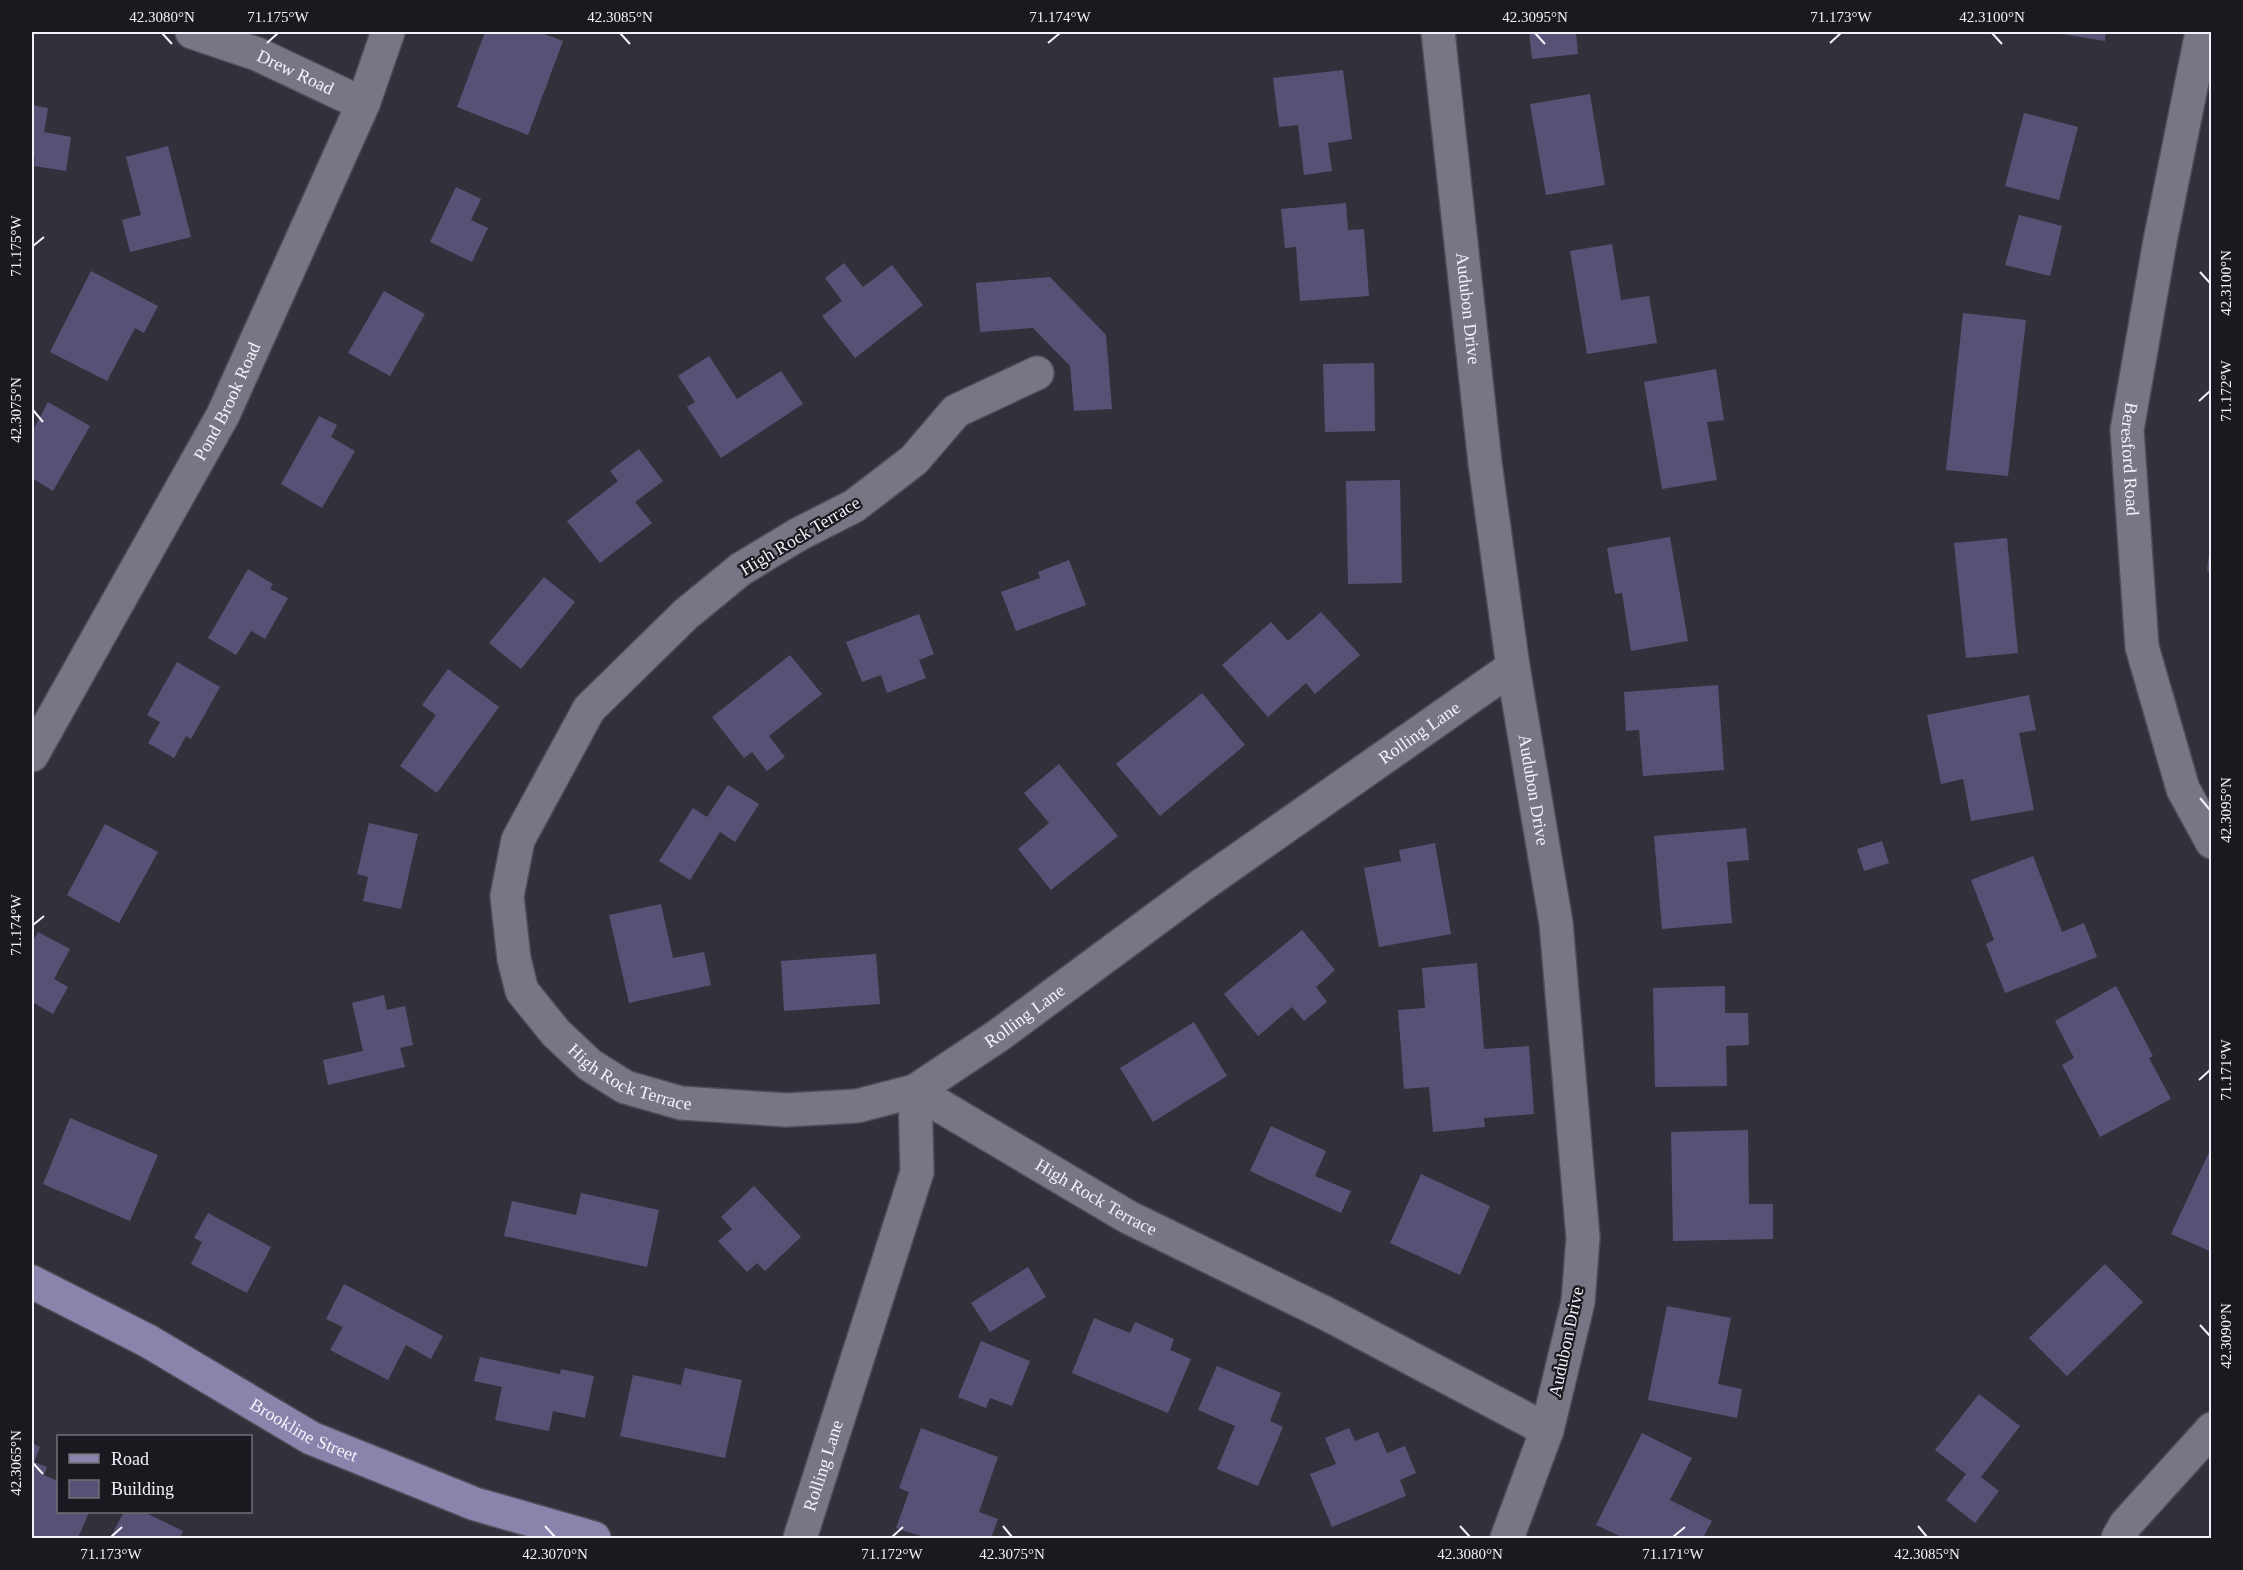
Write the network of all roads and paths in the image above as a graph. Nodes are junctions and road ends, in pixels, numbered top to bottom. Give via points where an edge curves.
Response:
1 (192, 32) edge
2 (388, 32) edge
3 (1438, 32) edge
4 (2202, 32) edge
5 (363, 104) junction
6 (1037, 373) dead end
7 (1513, 667) junction
8 (32, 755) edge
9 (2211, 842) edge
10 (915, 1091) junction
11 (32, 1282) edge
12 (2211, 1429) edge
13 (1547, 1430) junction
14 (594, 1539) edge
15 (800, 1539) edge
16 (1507, 1539) edge
17 (2118, 1539) edge

1 - 5 street, Drew Road via 257,54
2 - 5 street, Pond Brook Road
3 - 7 street, Audubon Drive via 1485,463
4 - 9 street, Beresford Road via 2127,430 2142,647 2183,789
5 - 8 street, Pond Brook Road via 223,415
6 - 10 street, High Rock Terrace via 957,411 914,460 854,506 741,569 677,622 589,709 518,840 507,896 522,991 556,1033 590,1065 625,1087 681,1103 786,1110 857,1106
7 - 10 street, Rolling Lane
7 - 13 street, Audubon Drive via 1556,923 1583,1238 1578,1302
10 - 13 street, High Rock Terrace via 1128,1217 1327,1314
10 - 15 street, Rolling Lane via 917,1172
11 - 14 main road, Brookline Street via 148,1341 311,1438 475,1504
12 - 17 street via 2126,1524
13 - 16 street, Audubon Drive

